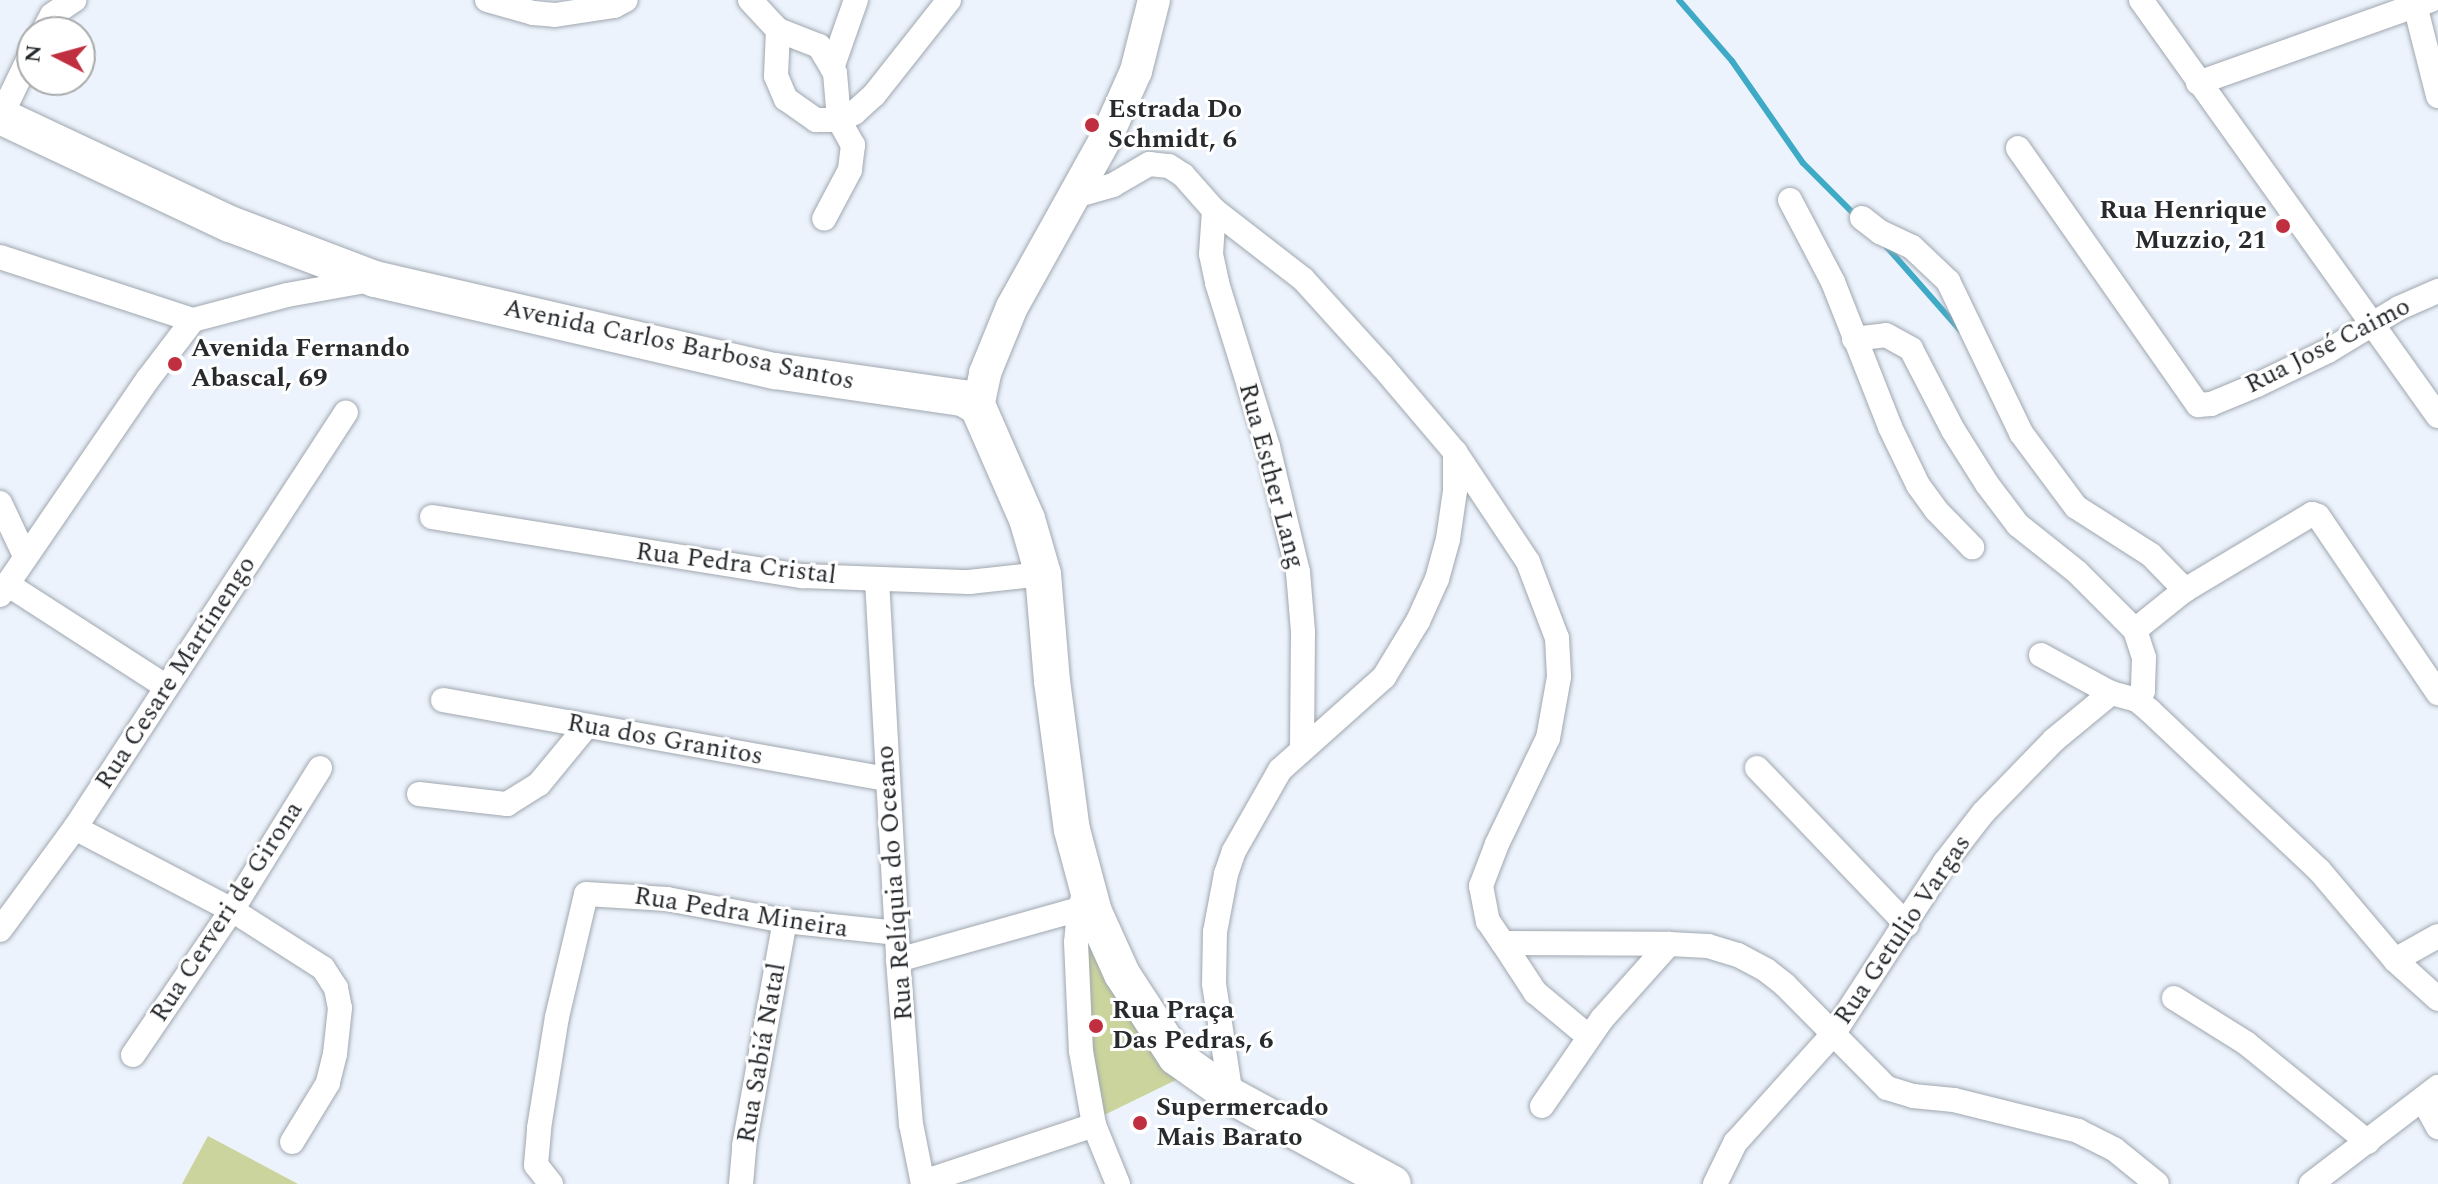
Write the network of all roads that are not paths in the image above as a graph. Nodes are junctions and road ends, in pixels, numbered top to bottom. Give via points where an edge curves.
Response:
1 (487, 0) edge
2 (626, 0) edge
3 (750, 0) edge
4 (856, 0) edge
5 (949, 0) edge
6 (1154, 0) edge
7 (2141, 0) edge
8 (72, 1) edge
9 (2423, 3) edge
10 (51, 16) edge
11 (778, 30) junction
12 (832, 68) junction
13 (2198, 83) junction
14 (16, 84) edge
15 (2438, 96) edge
16 (0, 116) edge
17 (839, 120) junction
18 (2018, 148) dead end
19 (1075, 196) junction
20 (1790, 200) dead end
21 (1214, 210) junction
22 (1862, 218) dead end
23 (824, 219) dead end
24 (0, 257) edge
25 (335, 277) junction
26 (2438, 291) edge
27 (193, 320) junction
28 (2374, 325) junction
29 (1854, 339) junction
30 (976, 393) junction
31 (346, 412) dead end
32 (2438, 416) edge
33 (1455, 452) junction
34 (0, 503) edge
35 (432, 517) dead end
36 (1972, 547) dead end
37 (25, 556) junction
38 (1043, 574) junction
39 (877, 580) junction
40 (4, 589) edge
41 (2185, 590) junction
42 (2135, 630) junction
43 (2041, 655) dead end
44 (165, 686) junction
45 (2111, 693) junction
46 (2438, 693) edge
47 (443, 700) dead end
48 (2137, 700) junction
49 (586, 727) junction
50 (1302, 748) junction
51 (320, 768) dead end
52 (1757, 768) dead end
53 (888, 779) junction
54 (419, 794) dead end
55 (75, 828) junction
56 (1083, 898) junction
57 (232, 910) junction
58 (785, 921) junction
59 (1907, 925) junction
60 (0, 930) edge
61 (897, 933) junction
62 (2438, 936) edge
63 (1503, 943) junction
64 (1669, 944) junction
65 (898, 960) junction
66 (2395, 960) junction
67 (2174, 998) dead end
68 (2438, 999) edge
69 (1834, 1033) junction
70 (1589, 1037) junction
71 (133, 1055) dead end
72 (2430, 1094) edge
73 (1231, 1096) junction
74 (1542, 1106) dead end
75 (1094, 1125) junction
76 (2438, 1127) edge
77 (292, 1142) dead end
78 (2368, 1142) junction
79 (923, 1183) edge
80 (1386, 1183) edge
81 (551, 1184) edge
82 (741, 1184) edge
83 (1118, 1184) edge
84 (1715, 1184) edge
85 (2157, 1184) edge
86 (2311, 1184) edge

1 - 2 street via 555,15
3 - 11 street
4 - 12 street
5 - 17 street via 874,95
6 - 19 street via 1136,71
7 - 13 street
8 - 10 street
9 - 13 street
9 - 15 street
11 - 12 street via 819,46
11 - 17 street via 776,76 786,99 816,120
12 - 17 street
13 - 28 street
14 - 16 street
16 - 25 main road, Avenida Carlos Barbosa Santos
17 - 23 street via 853,145 850,170
18 - 28 street, Rua José Caimo via 2198,405 2257,385
19 - 21 street via 1159,164 1183,175
19 - 30 street via 1012,307
20 - 29 street via 1833,282
21 - 33 street via 1303,279
21 - 50 street, Rua Esther Lang via 1211,254 1217,283 1272,462 1298,572
22 - 41 street via 1912,247 1948,281 2021,433 2076,507 2151,555
24 - 27 street
25 - 27 street
25 - 30 main road, Avenida Carlos Barbosa Santos via 375,279 775,371
26 - 28 street, Rua José Caimo
27 - 37 street
28 - 32 street
29 - 36 street via 1918,485
29 - 42 street via 1886,335 1911,349 1953,430 2018,525 2077,572
30 - 38 main road via 1027,519
31 - 44 street, Rua Cesare Martinengo
33 - 50 street via 1448,539 1422,613 1384,677
33 - 63 street via 1528,562 1557,638 1559,677 1548,738 1481,886 1488,921
34 - 37 street
35 - 39 street, Rua Pedra Cristal via 802,576
37 - 40 street
38 - 39 street, Rua Pedra Cristal via 969,582
38 - 56 main road via 1062,769
39 - 53 street, Rua Relíquia do Oceano
40 - 44 street
41 - 42 street
41 - 46 street via 2312,514 2318,516
42 - 48 street via 2144,658 2143,691
43 - 45 street
44 - 55 street, Rua Cesare Martinengo
45 - 48 street
45 - 59 street, Rua Getulio Vargas via 2054,740 1983,813
47 - 49 street, Rua dos Granitos
48 - 66 street via 2308,858
49 - 53 street, Rua dos Granitos
49 - 54 street via 539,784 507,804
50 - 73 street via 1280,770 1234,851 1220,901 1214,984
51 - 57 street, Rua Cerveri de Girona
52 - 59 street
53 - 61 street, Rua Relíquia do Oceano
55 - 57 street
55 - 60 street, Rua Cesare Martinengo
56 - 65 street
56 - 73 main road via 1141,1008 1176,1057
56 - 75 street via 1076,991
57 - 71 street, Rua Cerveri de Girona
57 - 77 street via 323,968 336,988 338,1028 328,1083
58 - 61 street, Rua Pedra Mineira
58 - 81 street, Rua Pedra Mineira via 667,899 586,894 557,1017 539,1128 536,1165
58 - 82 street, Rua Sabiá Natal
59 - 69 street, Rua Getulio Vargas
61 - 65 street, Rua Relíquia do Oceano
62 - 66 street
63 - 64 street
63 - 70 street via 1535,992
64 - 69 street via 1708,946 1766,970
64 - 70 street
65 - 79 street, Rua Relíquia do Oceano via 911,1124
66 - 68 street
67 - 78 street via 2246,1043
69 - 84 street, Rua Getulio Vargas via 1735,1143
69 - 85 street via 1887,1088 2078,1131 2114,1149
70 - 74 street
72 - 76 street
72 - 78 street
73 - 80 main road
75 - 79 street
75 - 83 street
78 - 86 street

